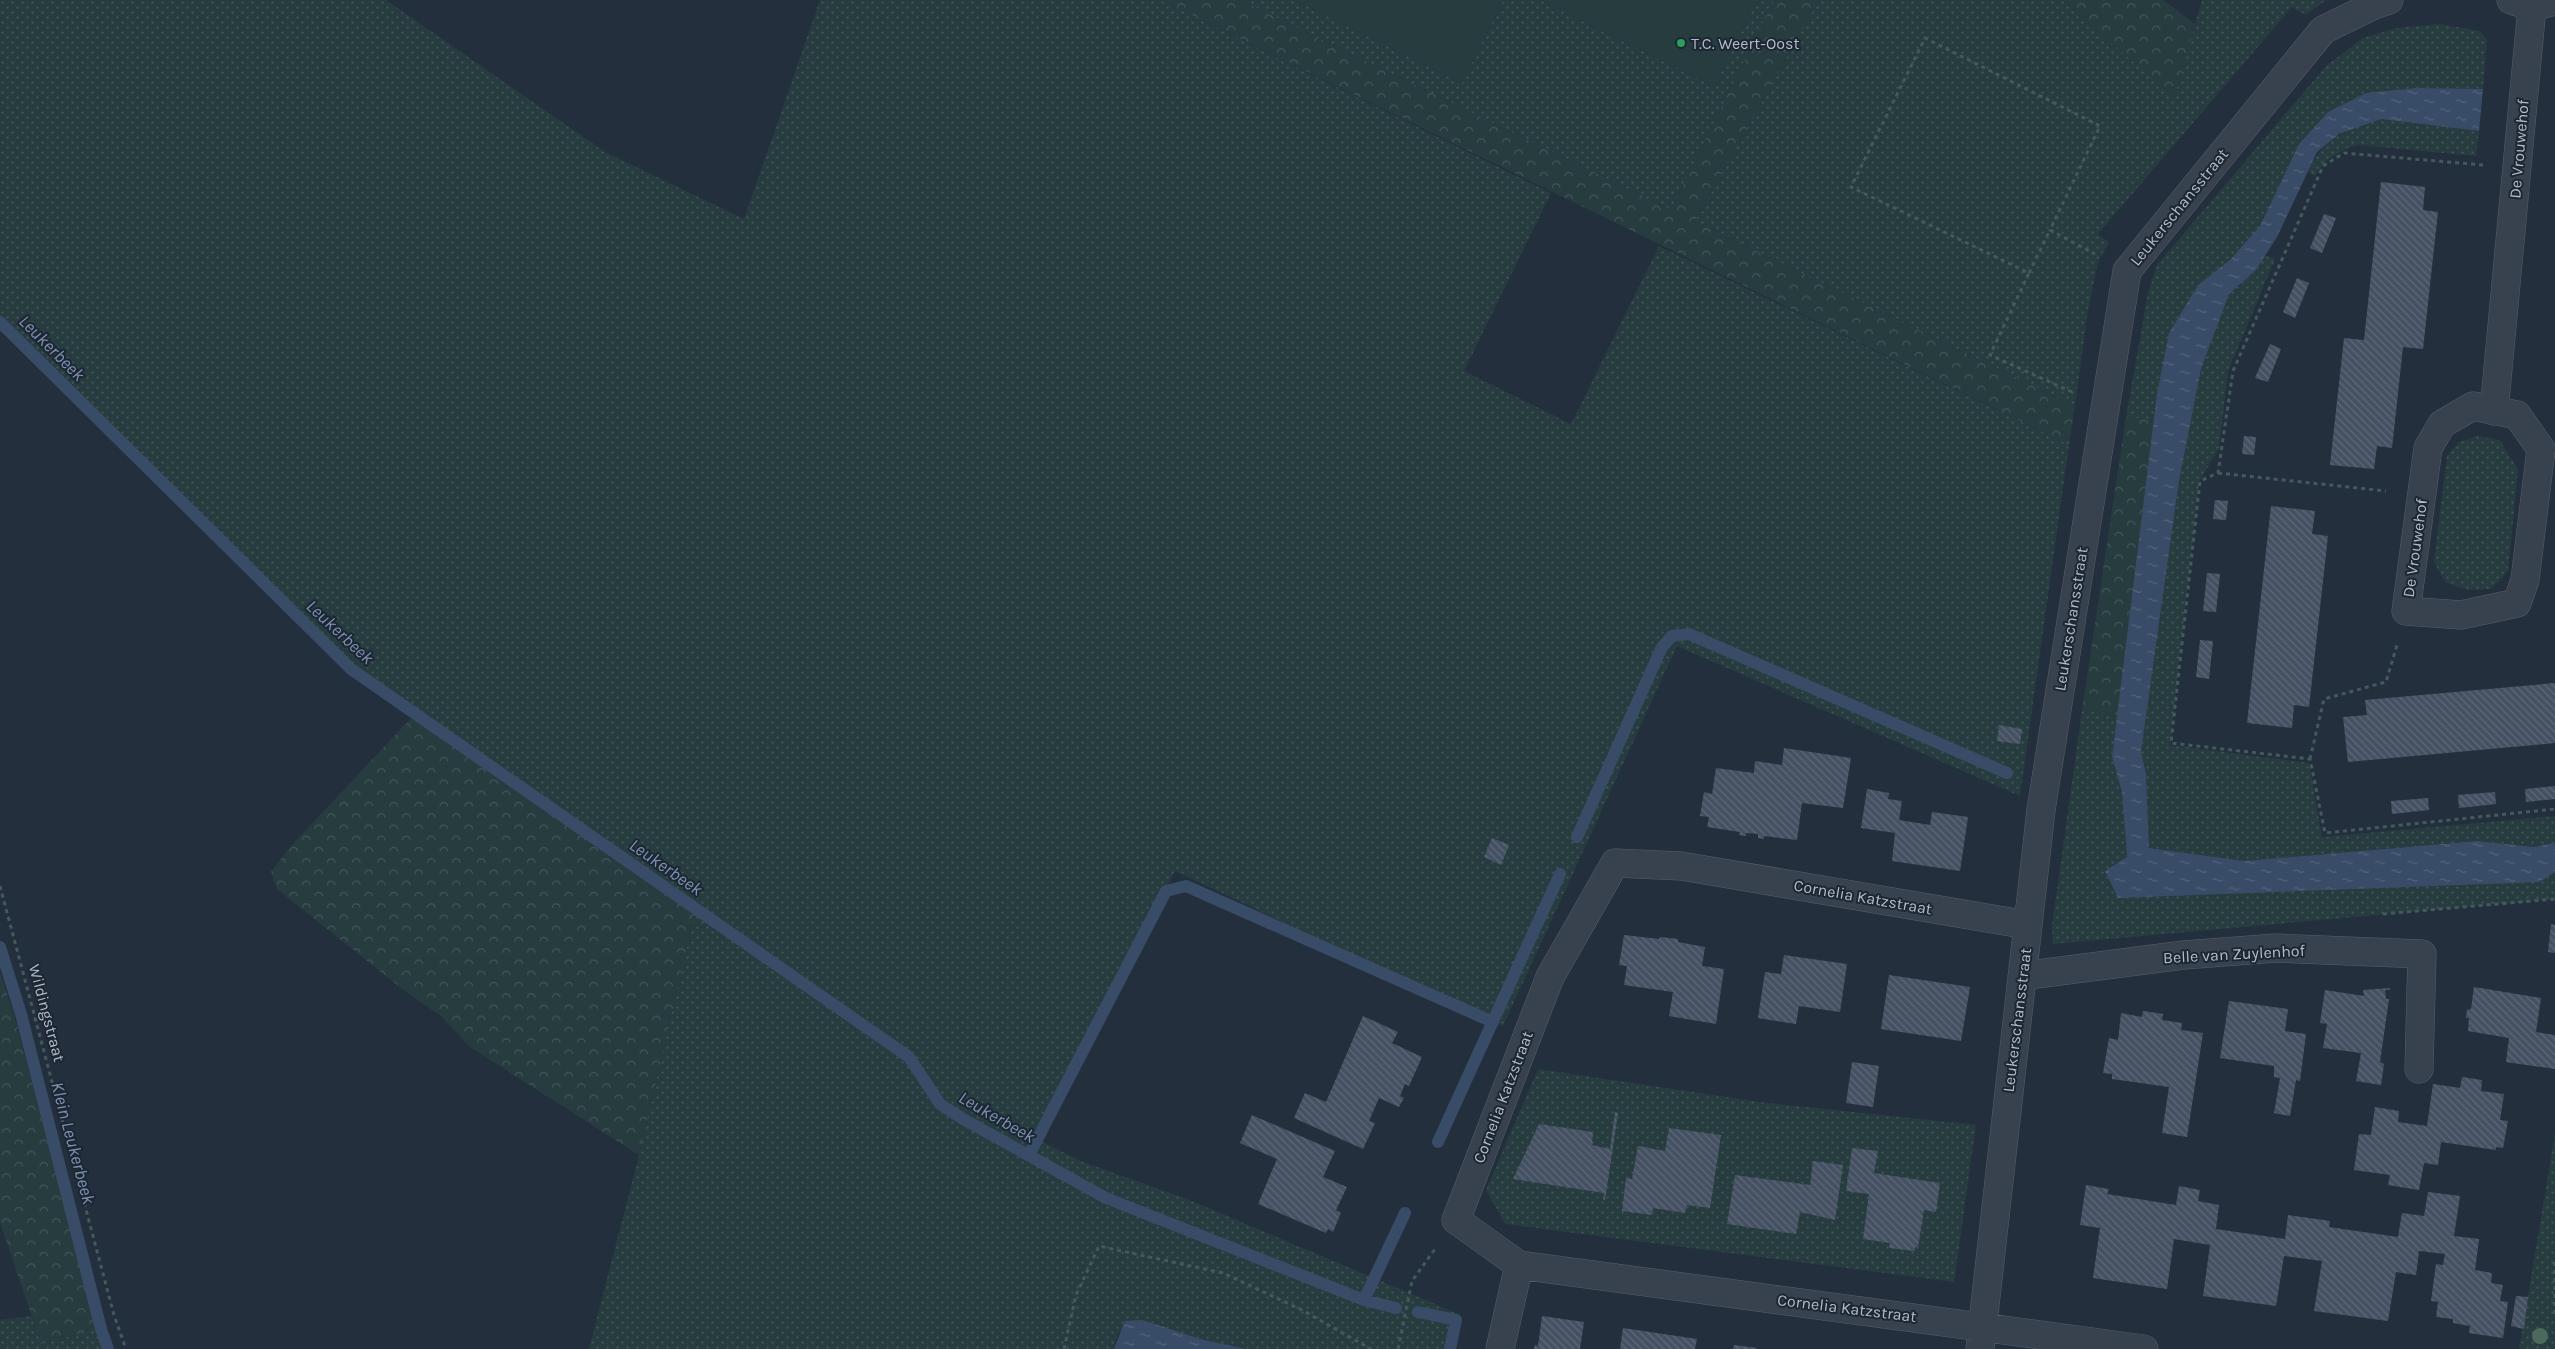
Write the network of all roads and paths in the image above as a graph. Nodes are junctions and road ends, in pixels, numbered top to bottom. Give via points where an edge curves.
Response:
1 (2389, 0) edge
2 (2533, 3) edge
3 (2517, 168) junction
4 (2050, 230) junction
5 (2127, 271) junction
6 (2029, 273) junction
7 (2105, 407) junction
8 (2494, 411) junction
9 (2218, 473) junction
10 (2422, 494) junction
11 (2406, 611) junction
12 (2310, 759) junction
13 (2555, 809) edge
14 (0, 886) edge
15 (2028, 925) junction
16 (2022, 976) junction
17 (2419, 1069) dead end
18 (2555, 1262) edge
19 (1519, 1265) junction
20 (1412, 1281) dead end
21 (2555, 1317) edge
22 (1981, 1337) edge
23 (126, 1349) edge
24 (1064, 1349) edge
25 (1371, 1349) edge
26 (1398, 1349) edge
27 (1500, 1349) edge
28 (2144, 1349) edge

1 - 5 street, Leukerschansstraat via 2323,30
2 - 3 street, De Vrouwehof
3 - 8 street, De Vrouwehof
3 - 9 path via 2344,153 2323,166 2233,370
4 - 5 path
4 - 6 path
4 - 6 path via 2100,126 1925,38 1851,187
5 - 7 street, Leukerschansstraat
6 - 7 path via 1990,355
7 - 15 street, Leukerschansstraat via 2044,791
8 - 10 street, De Vrouwehof via 2473,406 2442,424 2428,448
8 - 11 street, De Vrouwehof via 2517,415 2540,450 2525,580 2517,603 2461,615
9 - 10 path
9 - 12 path via 2200,482 2171,743
10 - 11 street, De Vrouwehof
11 - 12 path via 2386,682 2324,699
12 - 13 path via 2325,833
14 - 23 path, Wildingstraat
15 - 16 street, Leukerschansstraat
15 - 19 street, Cornelia Katzstraat via 1681,866 1615,863 1550,976 1456,1220
16 - 17 street, Belle van Zuylenhof via 2184,955 2276,948 2422,954
16 - 22 street, Leukerschansstraat
18 - 21 path
19 - 22 street, Cornelia Katzstraat
19 - 27 street
20 - 26 path
22 - 28 street, Cornelia Katzstraat
24 - 25 path via 1076,1295 1099,1246 1223,1273 1302,1310

